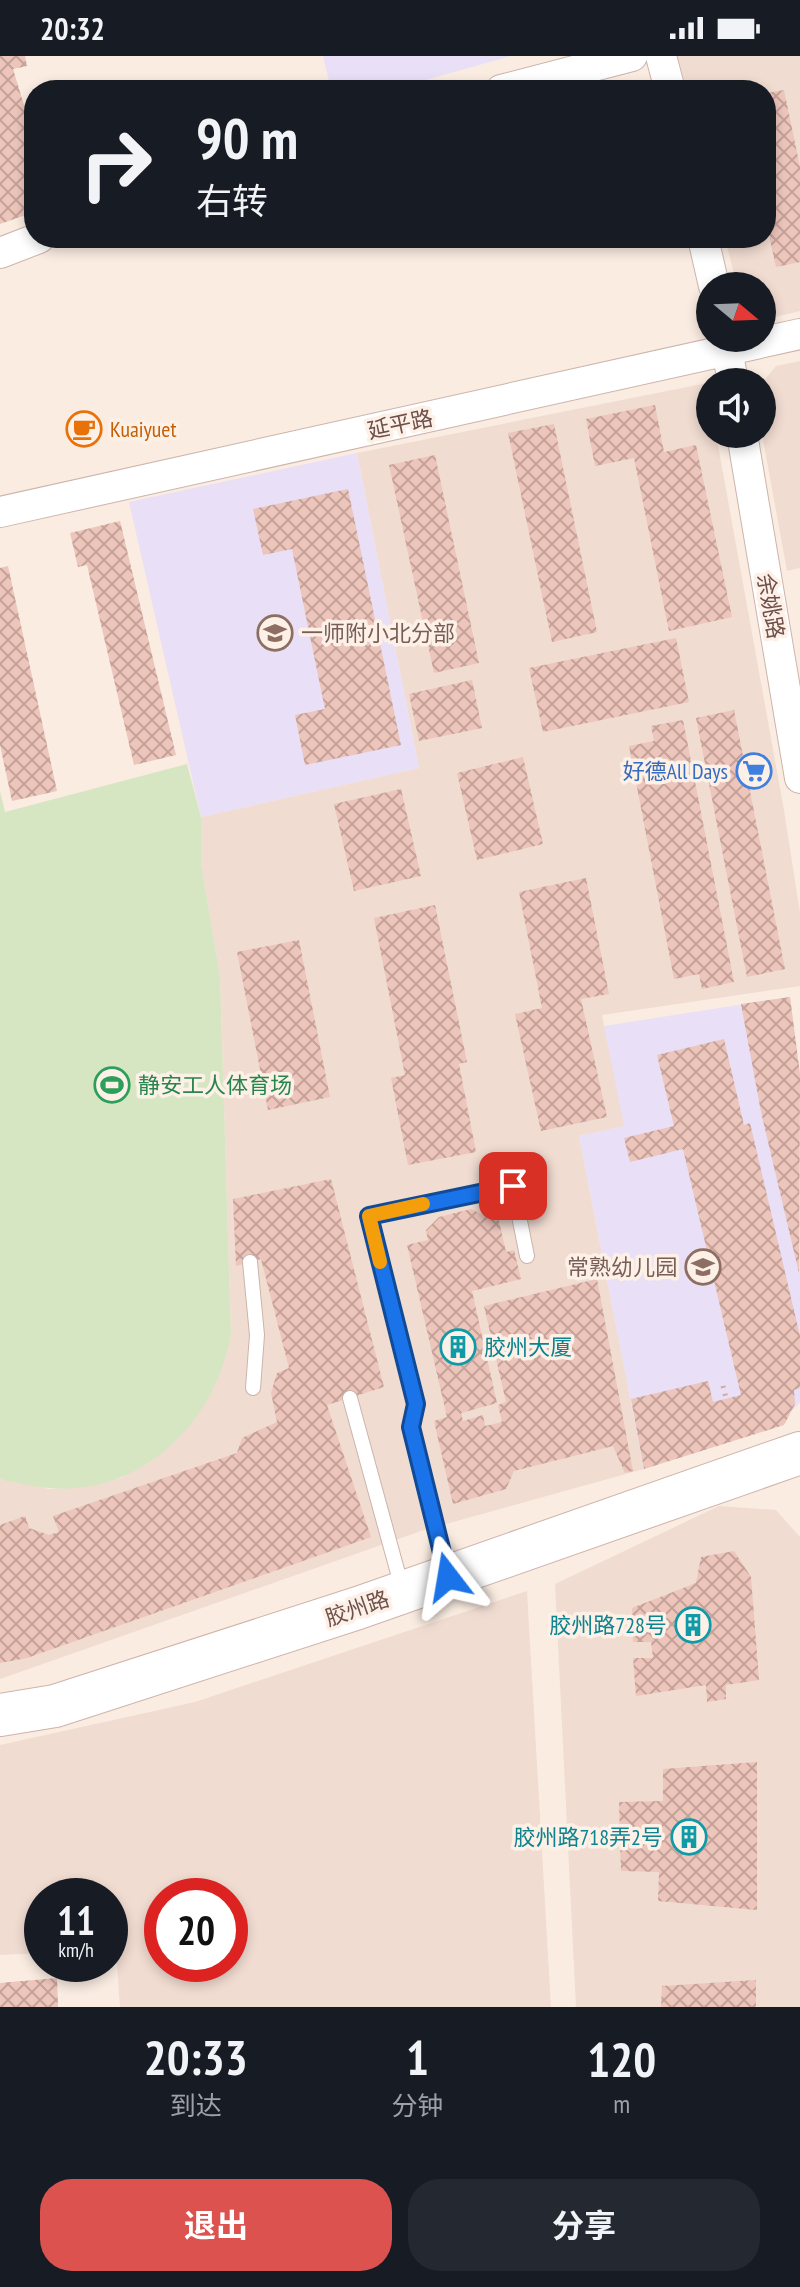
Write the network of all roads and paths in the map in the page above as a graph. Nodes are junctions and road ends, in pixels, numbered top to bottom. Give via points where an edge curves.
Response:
1 (632, 56) edge
2 (661, 56) edge
3 (540, 80) edge
4 (667, 80) edge
5 (24, 244) edge
6 (705, 248) edge
7 (0, 253) edge
8 (711, 272) edge
9 (800, 334) edge
10 (776, 338) edge
11 (697, 352) edge
12 (744, 448) edge
13 (0, 512) edge
14 (800, 778) edge
15 (527, 1256) dead end
16 (250, 1262) dead end
17 (723, 1386) dead end
18 (253, 1388) dead end
19 (350, 1398) dead end
20 (726, 1398) dead end
21 (800, 1453) edge
22 (448, 1577) junction
23 (403, 1592) junction
24 (0, 1715) edge

1 - 3 street
2 - 4 street
5 - 7 street
6 - 8 street
9 - 10 street, 延平路
11 - 13 street, 延平路
12 - 14 street, 余姚路
15 - 22 lane via 513,1186 369,1216 416,1404 411,1427
16 - 18 lane via 257,1335
17 - 20 path
19 - 23 lane
21 - 22 street, 胶州路
22 - 23 street, 胶州路
23 - 24 street, 胶州路 via 55,1706

